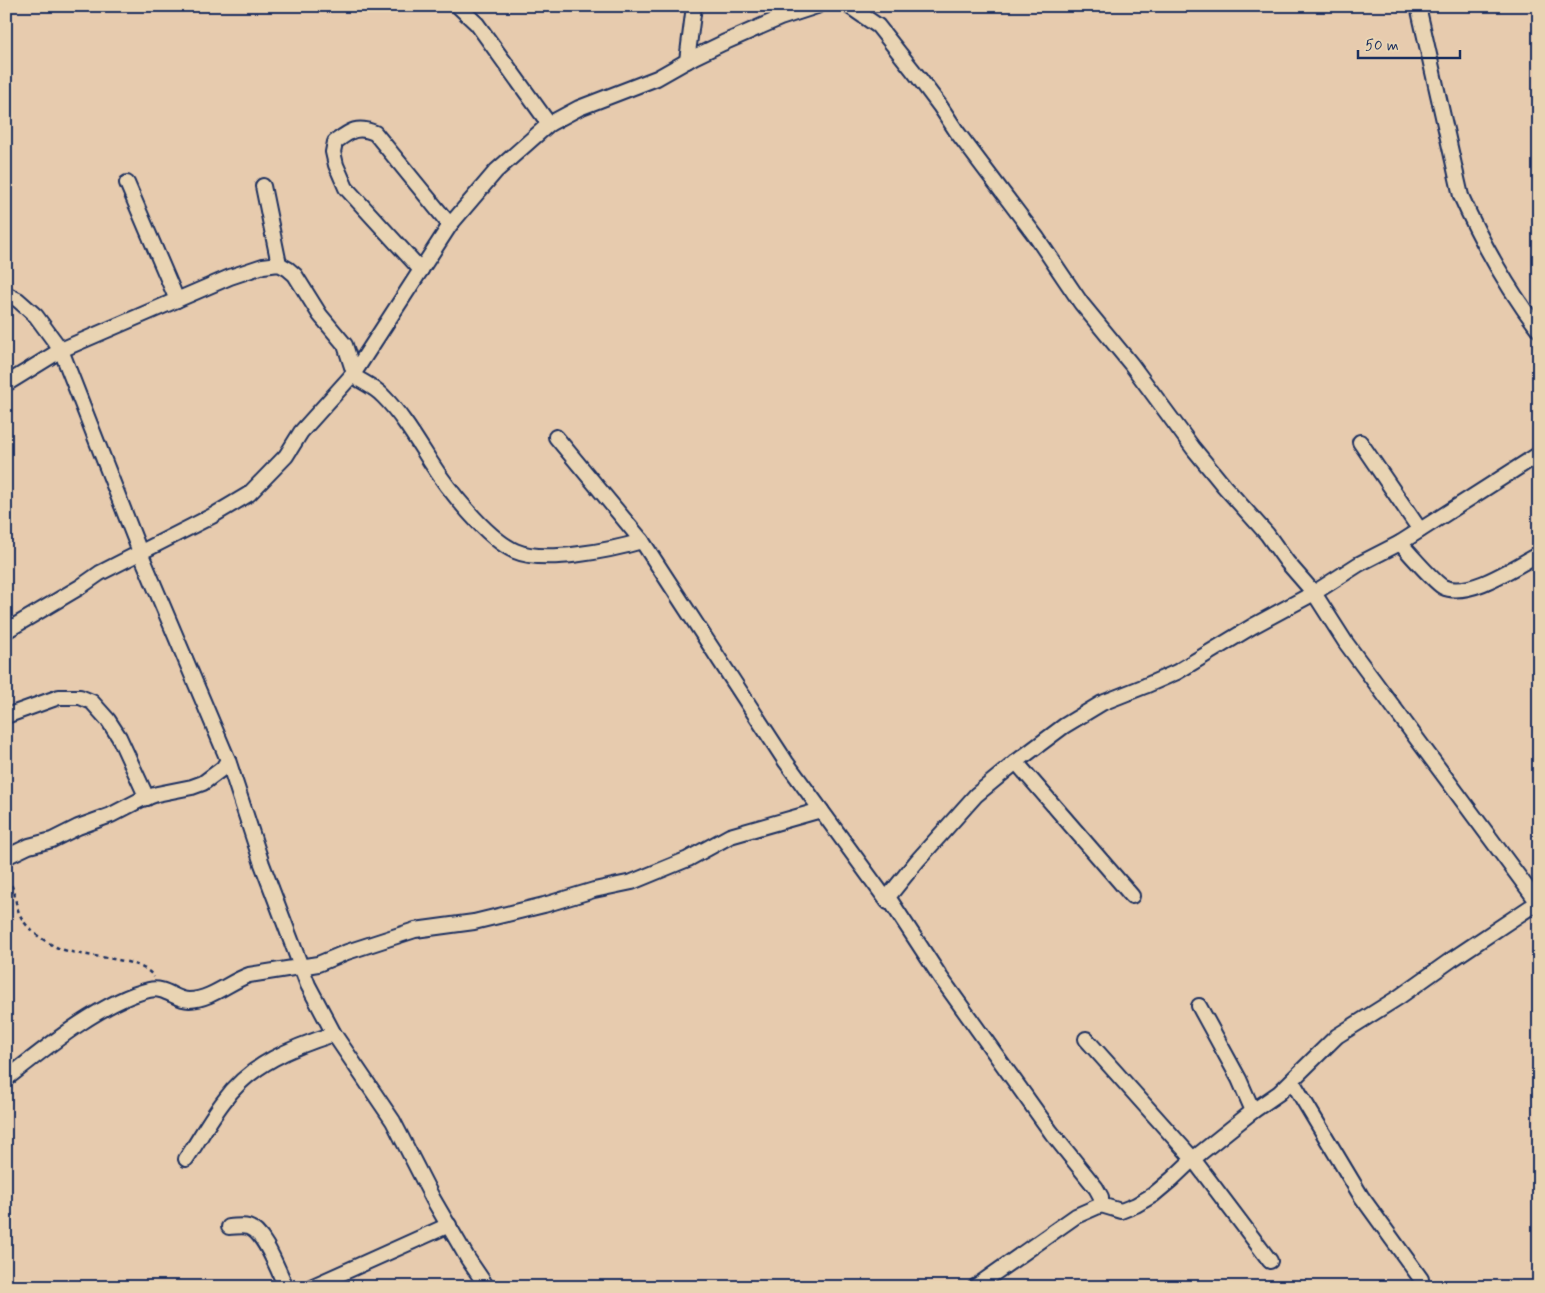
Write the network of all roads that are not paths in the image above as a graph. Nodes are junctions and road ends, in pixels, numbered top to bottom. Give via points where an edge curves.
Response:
1 (458, 6) edge
2 (694, 6) edge
3 (817, 6) edge
4 (849, 6) edge
5 (1418, 6) edge
6 (687, 60) junction
7 (549, 124) junction
8 (127, 183) dead end
9 (263, 186) dead end
10 (450, 225) junction
11 (279, 264) junction
12 (421, 270) junction
13 (6, 294) edge
14 (177, 300) junction
15 (1539, 330) edge
16 (345, 345) junction
17 (61, 350) junction
18 (368, 352) junction
19 (353, 374) junction
20 (6, 384) edge
21 (556, 437) dead end
22 (1360, 442) dead end
23 (1539, 454) edge
24 (1420, 530) junction
25 (642, 541) junction
26 (1400, 543) junction
27 (140, 552) junction
28 (1539, 554) edge
29 (1314, 593) junction
30 (6, 631) edge
31 (6, 716) edge
32 (228, 760) junction
33 (1016, 762) junction
34 (147, 798) junction
35 (821, 810) junction
36 (6, 857) edge
37 (1132, 896) dead end
38 (888, 897) junction
39 (1538, 903) edge
40 (300, 966) junction
41 (1200, 1006) dead end
42 (334, 1034) junction
43 (1086, 1039) dead end
44 (6, 1079) edge
45 (1292, 1081) junction
46 (1253, 1111) junction
47 (186, 1159) dead end
48 (1193, 1159) junction
49 (1101, 1205) junction
50 (449, 1225) junction
51 (228, 1227) dead end
52 (1270, 1260) dead end
53 (1421, 1279) dead end
54 (286, 1287) edge
55 (311, 1287) edge
56 (487, 1287) edge
57 (975, 1287) edge

1 - 7 street via 477,24
2 - 6 street
3 - 6 street via 780,18
4 - 29 street via 878,26 901,54 1081,303 1211,471
5 - 15 street via 1461,196 1473,224 1517,301
6 - 7 street via 657,78 580,108
7 - 10 street via 496,171
8 - 14 street
9 - 11 street
10 - 12 street
10 - 12 street via 375,133 367,129 353,130 335,142 336,165 346,188
11 - 14 street via 230,277
11 - 16 street via 294,275
12 - 18 street
13 - 17 street via 36,316
14 - 17 street
16 - 18 street
16 - 19 street
17 - 20 street
17 - 27 street
18 - 19 street
19 - 25 street via 383,395 463,504 493,537 514,551 559,556 620,548
19 - 27 street via 301,432 286,456 249,494
21 - 25 street
22 - 24 street
23 - 24 street
24 - 26 street
25 - 35 street via 786,762
26 - 28 street via 1442,586 1454,590 1487,581
26 - 29 street
27 - 30 street
27 - 32 street
29 - 33 street via 1177,672 1102,703 1064,726
29 - 39 street via 1346,643
31 - 34 street via 60,697 80,697 92,702 120,737
32 - 34 street via 223,768 203,783
32 - 40 street
33 - 37 street
33 - 38 street via 976,796
34 - 36 street
35 - 38 street via 888,902
35 - 40 street via 730,836 688,859 632,882 474,922 415,930 318,964
38 - 49 street via 941,978 1098,1192
39 - 45 street via 1337,1036
40 - 42 street
40 - 44 street via 249,975 198,999 182,999 164,990 136,994 96,1014
41 - 46 street
42 - 47 street via 284,1053 243,1079 224,1100
42 - 50 street via 393,1121
43 - 48 street
45 - 46 street
45 - 53 street via 1361,1196
46 - 48 street
48 - 49 street via 1153,1195 1136,1205 1121,1211
48 - 52 street
49 - 57 street via 1076,1216
50 - 55 street
50 - 56 street
51 - 54 street via 244,1226 260,1235

